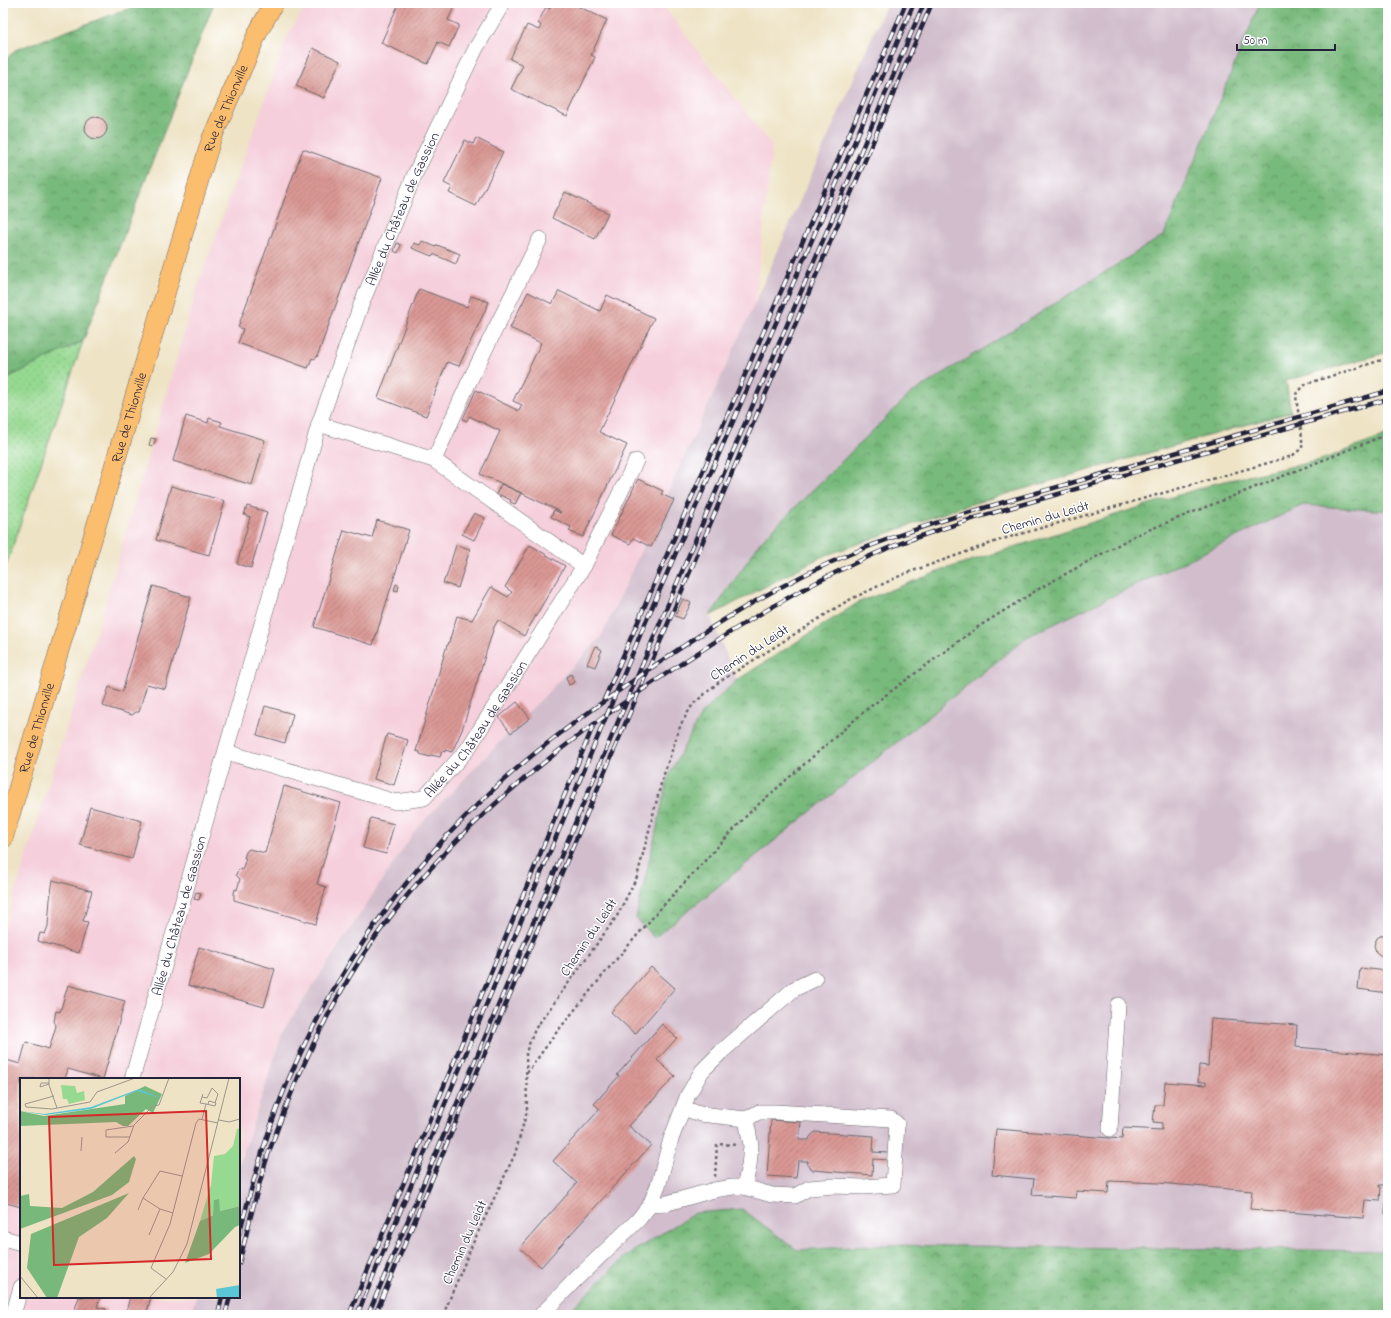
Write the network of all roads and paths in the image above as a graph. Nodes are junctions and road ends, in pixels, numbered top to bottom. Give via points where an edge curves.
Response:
1 (274, 3) edge
2 (503, 3) edge
3 (540, 239) dead end
4 (1388, 358) edge
5 (320, 424) junction
6 (1388, 434) edge
7 (434, 460) junction
8 (636, 461) dead end
9 (584, 566) junction
10 (226, 752) junction
11 (3, 839) edge
12 (815, 979) dead end
13 (1118, 1005) dead end
14 (527, 1074) junction
15 (132, 1078) edge
16 (683, 1108) junction
17 (746, 1119) junction
18 (1110, 1129) dead end
19 (751, 1146) junction
20 (744, 1187) junction
21 (714, 1190) junction
22 (650, 1205) junction
23 (3, 1238) edge
24 (20, 1243) edge
25 (20, 1290) edge
26 (12, 1315) edge
27 (443, 1315) edge
28 (542, 1315) edge

1 - 11 main road, Rue de Thionville via 258,32 211,140
2 - 5 street, Allée du Château de Gassion via 476,48 415,174 361,304
3 - 7 street via 468,384
4 - 14 path, Chemin du Leidt via 1306,384 1296,394 1303,437 1302,448 1292,456 1003,539 904,574 847,601 701,696 687,714 675,741 662,780 637,877 617,916 535,1029 526,1052
5 - 7 street
5 - 10 street, Allée du Château de Gassion
6 - 14 path via 1136,535 1042,587 978,627 921,669 868,709 751,811 613,963 556,1033
7 - 9 street
8 - 9 street, Allée du Château de Gassion
9 - 10 street, Allée du Château de Gassion via 467,750 424,798 396,802
10 - 15 street, Allée du Château de Gassion
12 - 16 street via 794,989 720,1052 702,1071
13 - 18 street
14 - 27 path, Chemin du Leidt via 527,1111 515,1154 473,1243
16 - 17 street via 700,1114
16 - 22 street
17 - 19 street
17 - 20 street via 759,1112 775,1112 890,1119 897,1124 893,1185 809,1188 795,1196 772,1195
19 - 20 street
19 - 21 path via 717,1144
20 - 21 street
21 - 22 street via 664,1204
22 - 28 street
23 - 24 street
25 - 26 street

